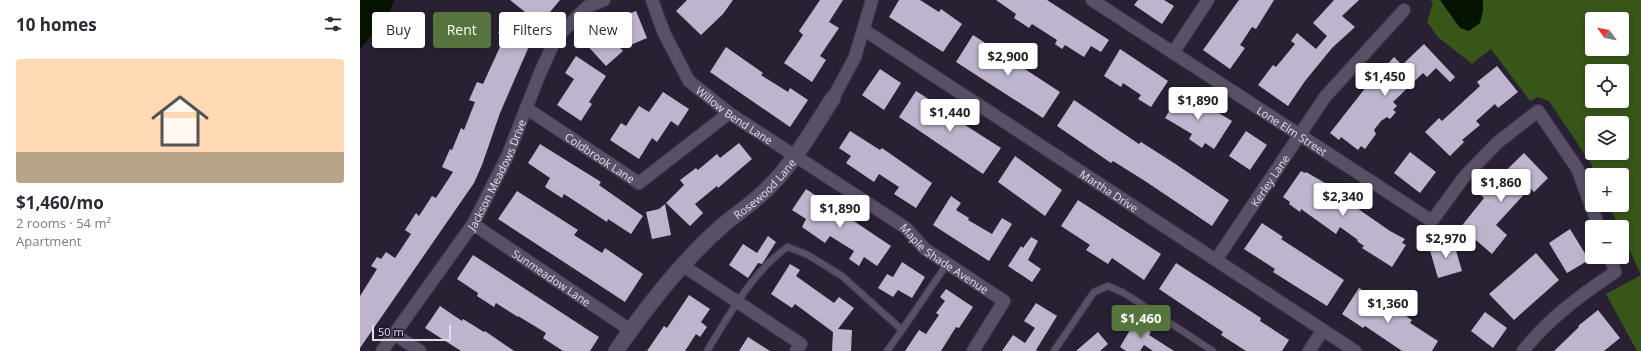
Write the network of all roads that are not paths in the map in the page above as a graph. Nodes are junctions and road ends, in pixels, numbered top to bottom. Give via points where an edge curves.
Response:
1 (604, 0) edge
2 (652, 0) edge
3 (872, 0) edge
4 (1092, 0) edge
5 (1208, 0) edge
6 (1404, 10) dead end
7 (864, 30) junction
8 (1173, 53) junction
9 (833, 98) joint
10 (526, 108) junction
11 (729, 113) junction
12 (1299, 135) junction
13 (796, 156) junction
14 (1596, 220) edge
15 (473, 224) junction
16 (1216, 260) junction
17 (946, 264) junction
18 (1612, 264) edge
19 (682, 265) junction
20 (738, 301) junction
21 (630, 330) junction
22 (902, 330) junction
23 (1323, 330) junction
24 (394, 334) junction
25 (382, 351) edge
26 (420, 351) edge
27 (616, 351) edge
28 (707, 351) edge
29 (796, 351) edge
30 (887, 351) edge
31 (973, 351) edge
32 (1054, 351) edge
33 (1213, 351) edge
34 (1310, 351) edge
35 (1355, 351) edge
36 (1523, 351) edge

1 - 10 street, Jackson Meadows Drive via 586,7 556,38
2 - 11 street, Willow Bend Lane via 664,33 689,81
3 - 7 street, Rosewood Lane
4 - 8 street, Lone Elm Street
5 - 8 street
6 - 12 street, Kerley Lane via 1325,97
7 - 9 street, Rosewood Lane via 855,57
7 - 16 street, Martha Drive
8 - 12 street, Lone Elm Street
9 - 13 street, Rosewood Lane
10 - 11 street, Coldbrook Lane via 639,183
10 - 15 street, Jackson Meadows Drive via 507,157
11 - 13 street, Willow Bend Lane
12 - 14 street, Lone Elm Street via 1432,221 1464,177 1498,143 1538,111 1577,168
12 - 16 street, Kerley Lane
13 - 17 street, Maple Shade Avenue via 906,228 925,249
13 - 19 street, Rosewood Lane via 769,188 722,226
15 - 21 street, Sunmeadow Lane
15 - 24 street, Jackson Meadows Drive
16 - 23 street, Martha Drive
17 - 22 lane
17 - 31 street, Maple Shade Avenue via 1004,301
18 - 36 street via 1615,272 1562,309
19 - 20 street
19 - 21 street, Rosewood Lane
20 - 22 lane via 776,255 788,247 808,255 842,276
20 - 28 lane
20 - 29 street via 801,344
21 - 27 street, Rosewood Lane
22 - 30 lane
23 - 34 street
23 - 35 street, Martha Drive
24 - 25 street, Jackson Meadows Drive
24 - 26 street
32 - 33 lane via 1094,292 1108,286 1124,293

